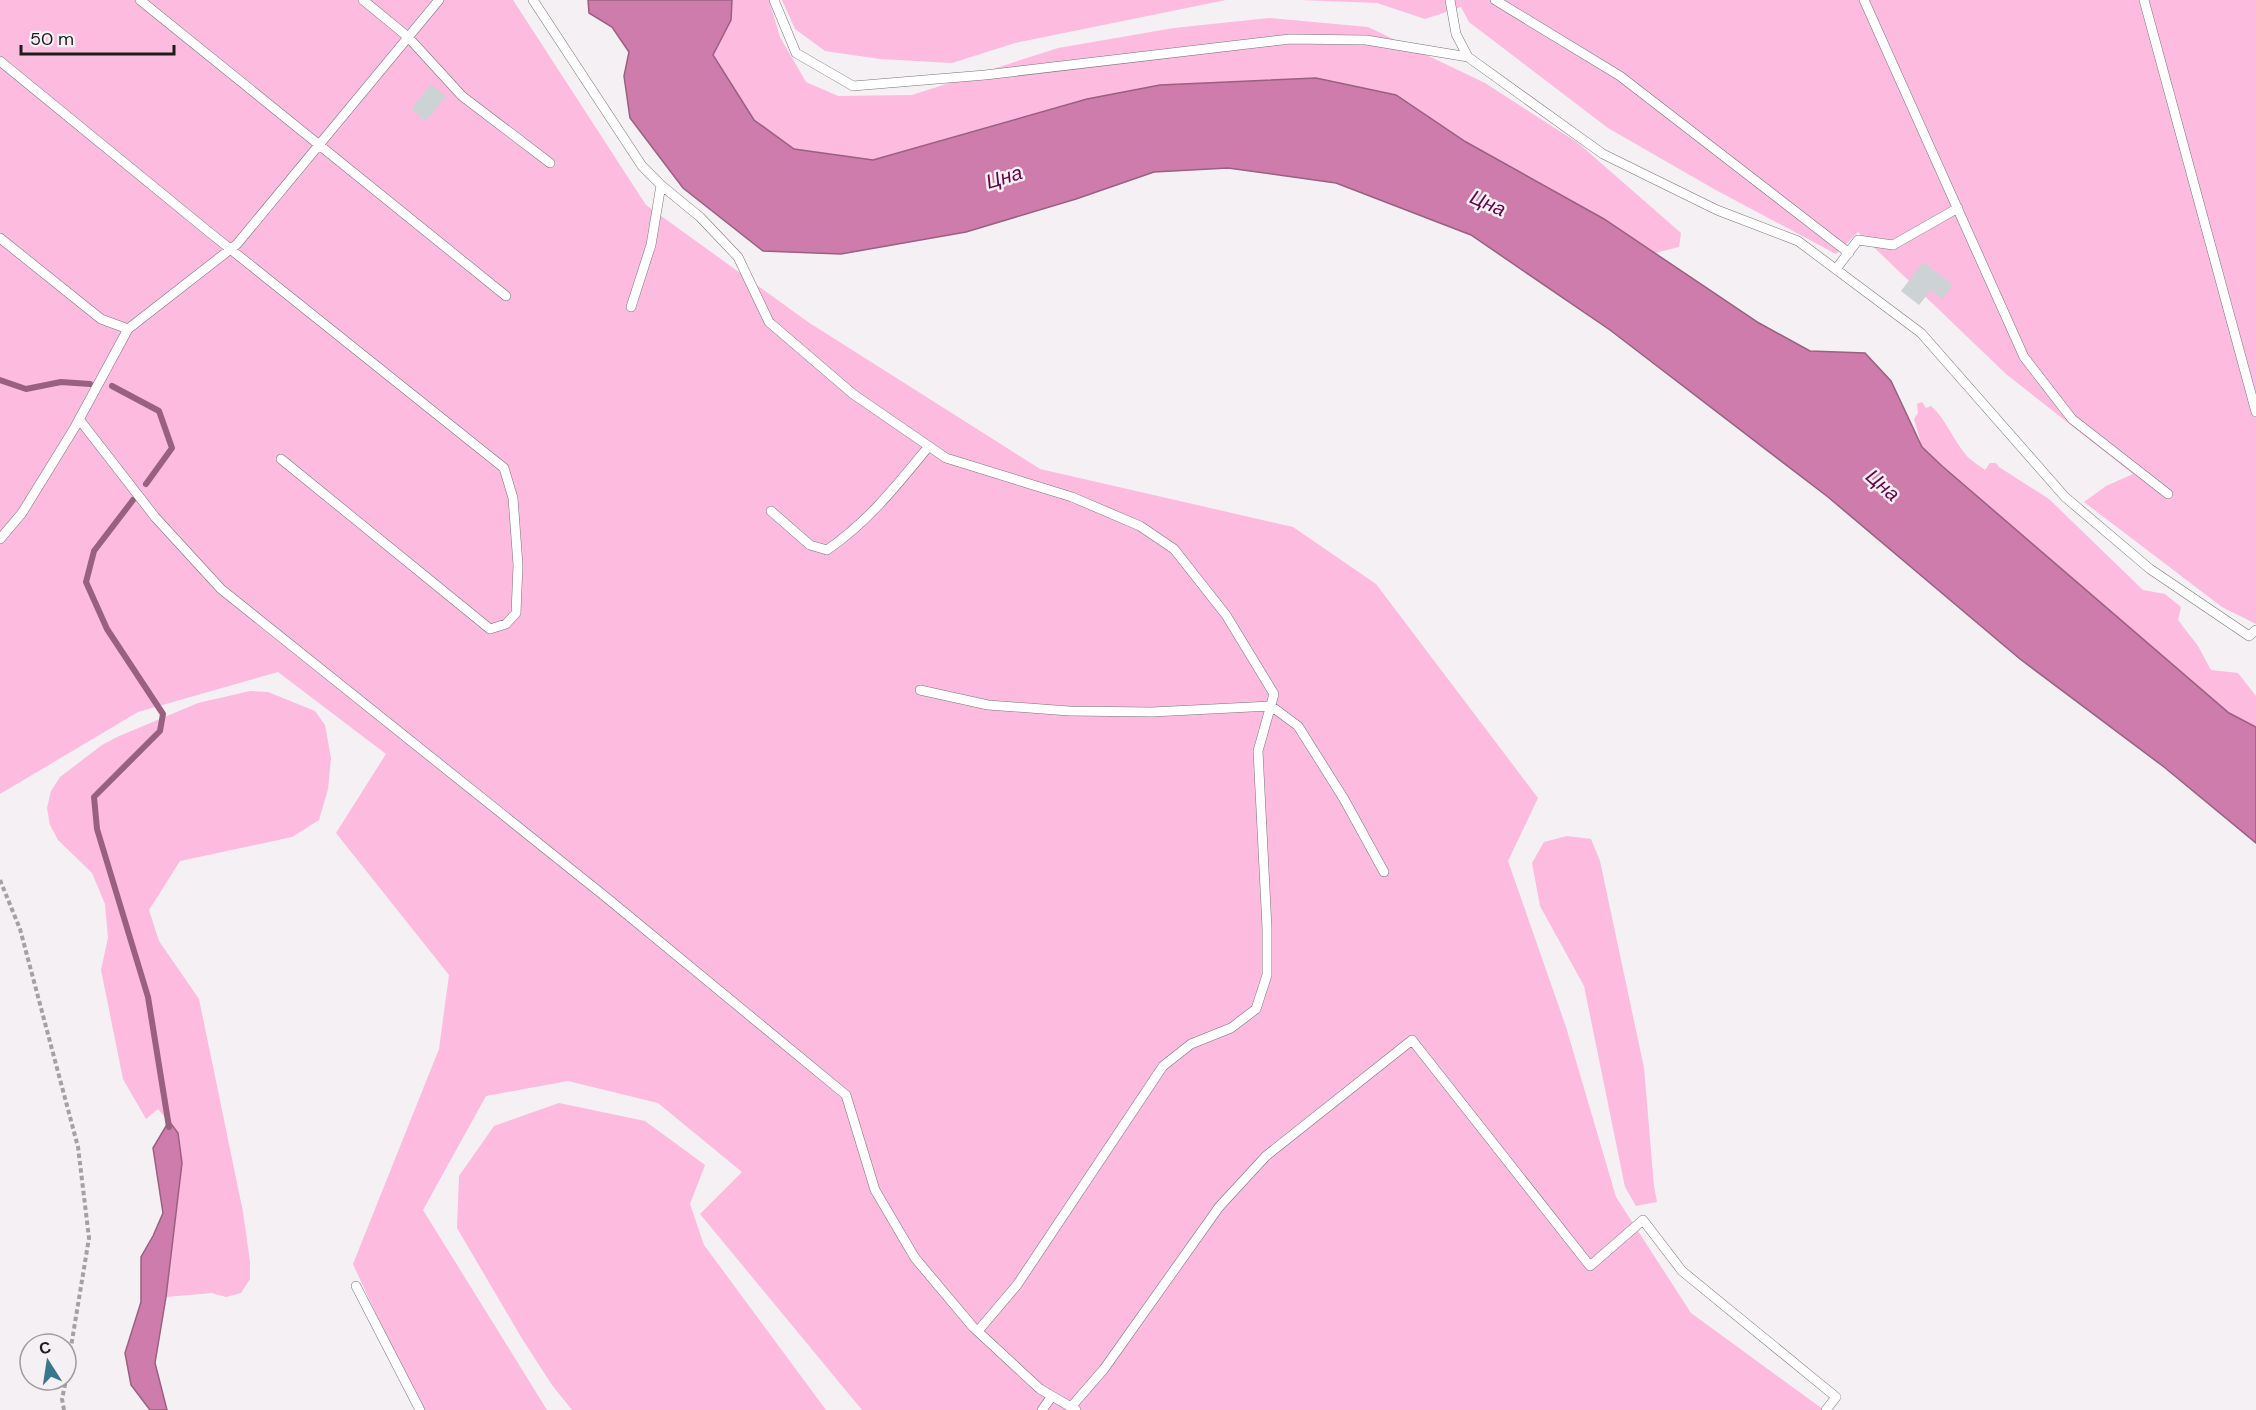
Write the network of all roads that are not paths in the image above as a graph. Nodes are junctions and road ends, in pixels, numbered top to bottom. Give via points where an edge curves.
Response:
1 (140, 0) edge
2 (363, 0) edge
3 (439, 0) edge
4 (533, 0) edge
5 (774, 0) edge
6 (1450, 0) edge
7 (1496, 0) edge
8 (1864, 0) edge
9 (2144, 0) edge
10 (408, 37) junction
11 (1468, 57) junction
12 (0, 61) edge
13 (319, 145) junction
14 (550, 163) dead end
15 (661, 185) junction
16 (1958, 208) junction
17 (0, 238) edge
18 (231, 249) junction
19 (1849, 253) junction
20 (1836, 269) junction
21 (506, 296) dead end
22 (632, 307) dead end
23 (128, 329) junction
24 (2256, 412) edge
25 (79, 419) junction
26 (929, 446) junction
27 (281, 459) dead end
28 (2168, 494) dead end
29 (771, 511) dead end
30 (0, 539) edge
31 (2256, 630) edge
32 (920, 690) dead end
33 (1270, 706) junction
34 (1384, 872) dead end
35 (356, 1286) dead end
36 (978, 1331) junction
37 (1052, 1396) junction
38 (1074, 1408) edge
39 (420, 1410) edge
40 (1042, 1410) edge
41 (1826, 1410) edge

1 - 13 lane
2 - 10 lane
3 - 10 lane
4 - 15 lane via 642,166
5 - 11 lane via 796,53 853,86 985,75 1290,39 1366,40
6 - 11 lane via 1456,34
7 - 19 lane via 1620,76
8 - 16 lane
9 - 24 lane
10 - 13 lane
10 - 14 lane via 462,96
11 - 20 lane via 1604,154 1717,210 1798,241
12 - 18 lane
13 - 18 lane
13 - 21 lane
15 - 22 lane via 651,244
15 - 26 lane via 700,217 738,257 769,322 853,394
16 - 19 lane via 1893,245 1858,240
16 - 28 lane via 2024,357 2072,420
17 - 23 lane via 101,319
18 - 23 lane
18 - 27 lane via 504,468 514,509 516,613 506,624 490,629
19 - 20 lane
20 - 31 lane via 1921,333 2065,497 2150,569 2249,636
23 - 25 lane
25 - 30 lane via 22,513
25 - 36 lane via 155,517 221,589 571,868 846,1095 875,1190 915,1258
26 - 29 lane via 853,532 827,550 810,544
26 - 33 lane via 946,458 1082,501 1140,526 1174,549 1226,615 1274,694
32 - 33 lane via 988,705 1069,711 1152,712
33 - 34 lane via 1298,726
33 - 36 lane via 1258,751 1267,975 1256,1009 1232,1028 1191,1044 1163,1066 1017,1285
35 - 39 lane
36 - 37 lane
37 - 38 lane
37 - 40 lane
38 - 41 lane via 1218,1207 1266,1156 1412,1040 1590,1266 1643,1220 1682,1271 1836,1397

